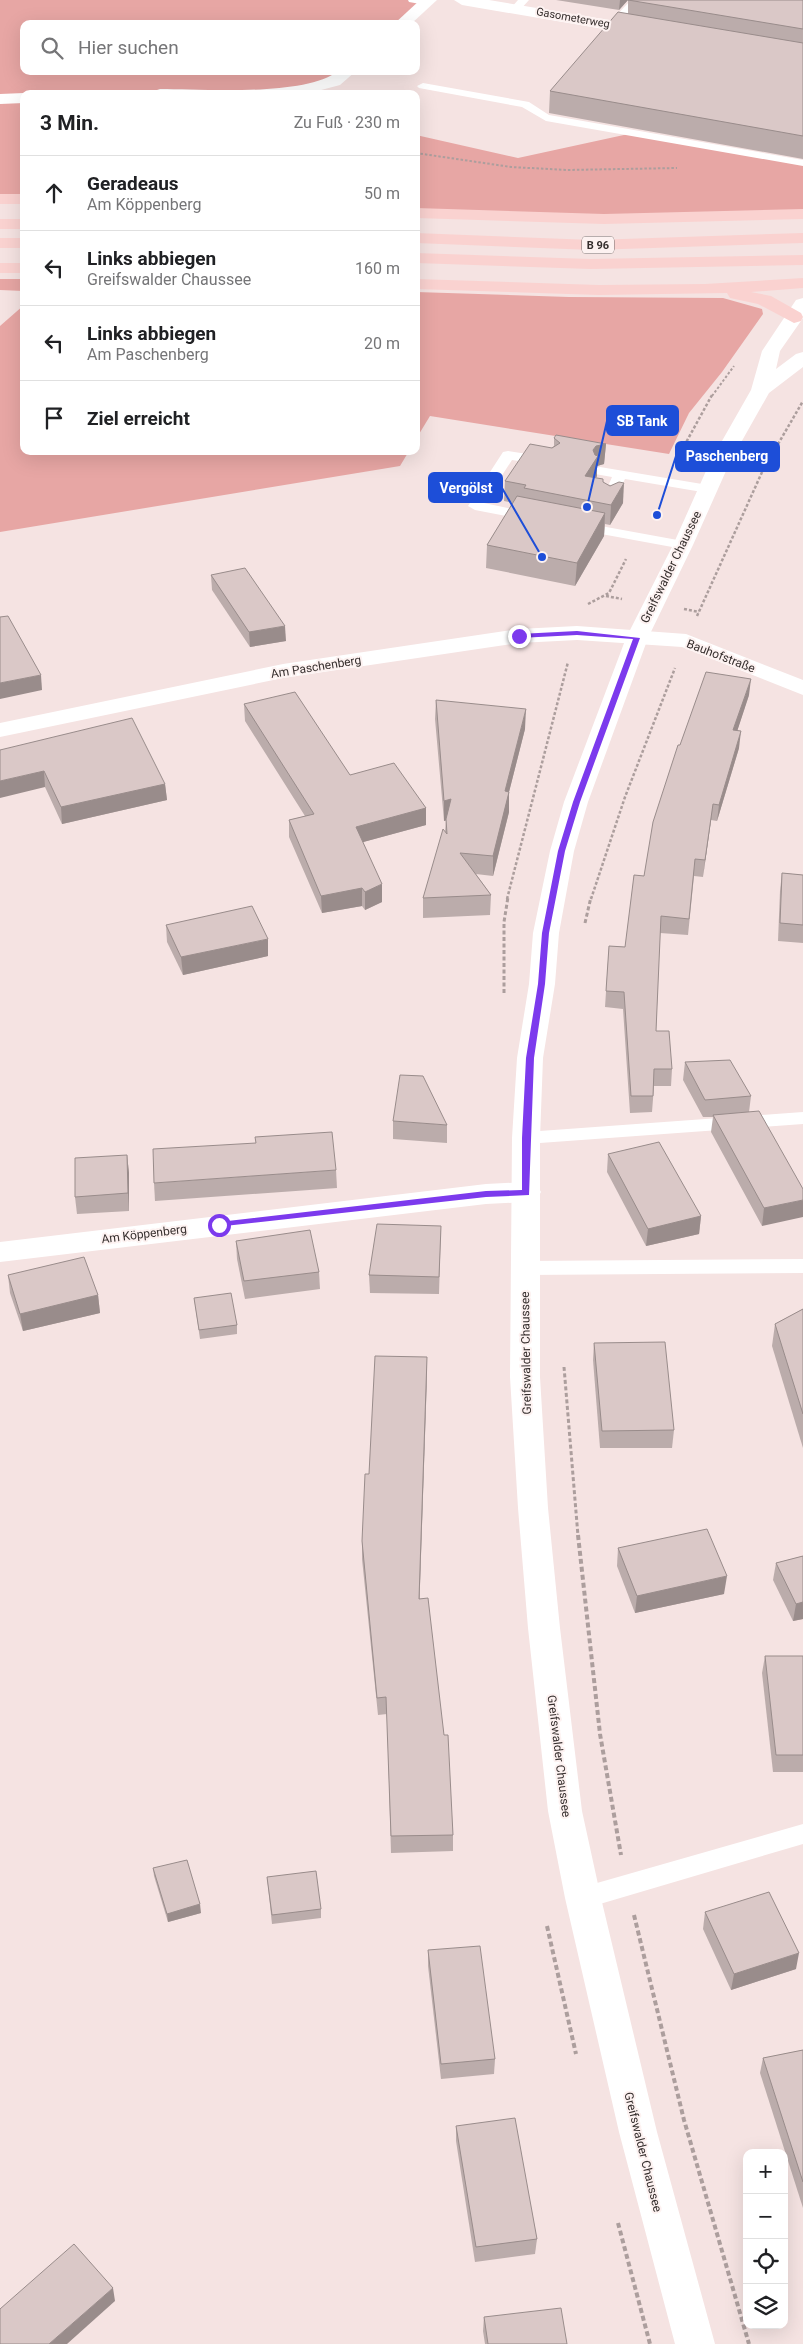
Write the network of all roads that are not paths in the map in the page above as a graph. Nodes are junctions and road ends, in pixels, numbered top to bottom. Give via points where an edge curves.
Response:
1 (462, 0) edge
2 (637, 0) edge
3 (422, 1) edge
4 (520, 4) edge
5 (405, 20) edge
6 (613, 25) junction
7 (661, 33) edge
8 (343, 75) edge
9 (423, 86) dead end
10 (297, 90) edge
11 (20, 98) edge
12 (0, 99) edge
13 (803, 163) edge
14 (0, 199) edge
15 (20, 199) edge
16 (420, 213) edge
17 (803, 214) edge
18 (0, 224) edge
19 (20, 224) edge
20 (420, 238) edge
21 (803, 238) edge
22 (0, 243) edge
23 (20, 243) edge
24 (420, 258) edge
25 (803, 260) edge
26 (0, 268) edge
27 (20, 268) edge
28 (803, 283) edge
29 (420, 284) edge
30 (705, 289) junction
31 (799, 311) edge
32 (803, 358) edge
33 (761, 390) junction
34 (550, 462) edge
35 (600, 471) dead end
36 (620, 474) junction
37 (708, 489) junction
38 (610, 501) edge
39 (549, 520) edge
40 (567, 524) edge
41 (683, 544) junction
42 (637, 638) junction
43 (803, 688) edge
44 (0, 730) edge
45 (803, 1118) edge
46 (526, 1138) junction
47 (526, 1192) junction
48 (0, 1252) edge
49 (803, 1266) edge
50 (525, 1268) junction
51 (803, 1834) edge
52 (583, 1898) junction
53 (694, 2344) edge

1 - 4 main road, Gasometerweg
2 - 6 lane
3 - 5 main road
4 - 6 main road, Gasometerweg
6 - 7 main road, Gasometerweg
8 - 10 main road via 334,82
9 - 13 lane via 525,104 546,118
11 - 12 main road
14 - 15 highway
16 - 17 highway via 604,219
18 - 19 highway
20 - 21 highway, B 96 via 593,245
22 - 23 highway
24 - 25 highway, B 96 via 591,264
26 - 27 highway
28 - 30 highway
29 - 30 highway via 599,290
30 - 31 highway via 764,300
31 - 33 main road, Greifswalder Chaussee via 771,351
32 - 33 main road, Greifswalder Chaussee
33 - 37 main road, Greifswalder Chaussee
34 - 39 lane via 508,455 475,506
35 - 36 lane
36 - 37 lane
36 - 38 lane
37 - 41 main road, Greifswalder Chaussee
40 - 41 lane via 597,524
41 - 42 main road, Greifswalder Chaussee
42 - 43 main road, Bauhofstraße via 686,641
42 - 44 main road, Am Paschenberg via 577,633 519,636 283,671
42 - 46 main road, Greifswalder Chaussee via 576,802 562,851 546,933 542,984 530,1058
45 - 46 lane
46 - 47 main road, Greifswalder Chaussee
47 - 48 main road, Am Köppenberg via 486,1194
47 - 50 main road, Greifswalder Chaussee
49 - 50 lane
50 - 52 main road, Greifswalder Chaussee via 525,1377 543,1619 565,1811
51 - 52 lane
52 - 53 main road, Greifswalder Chaussee via 638,2132

